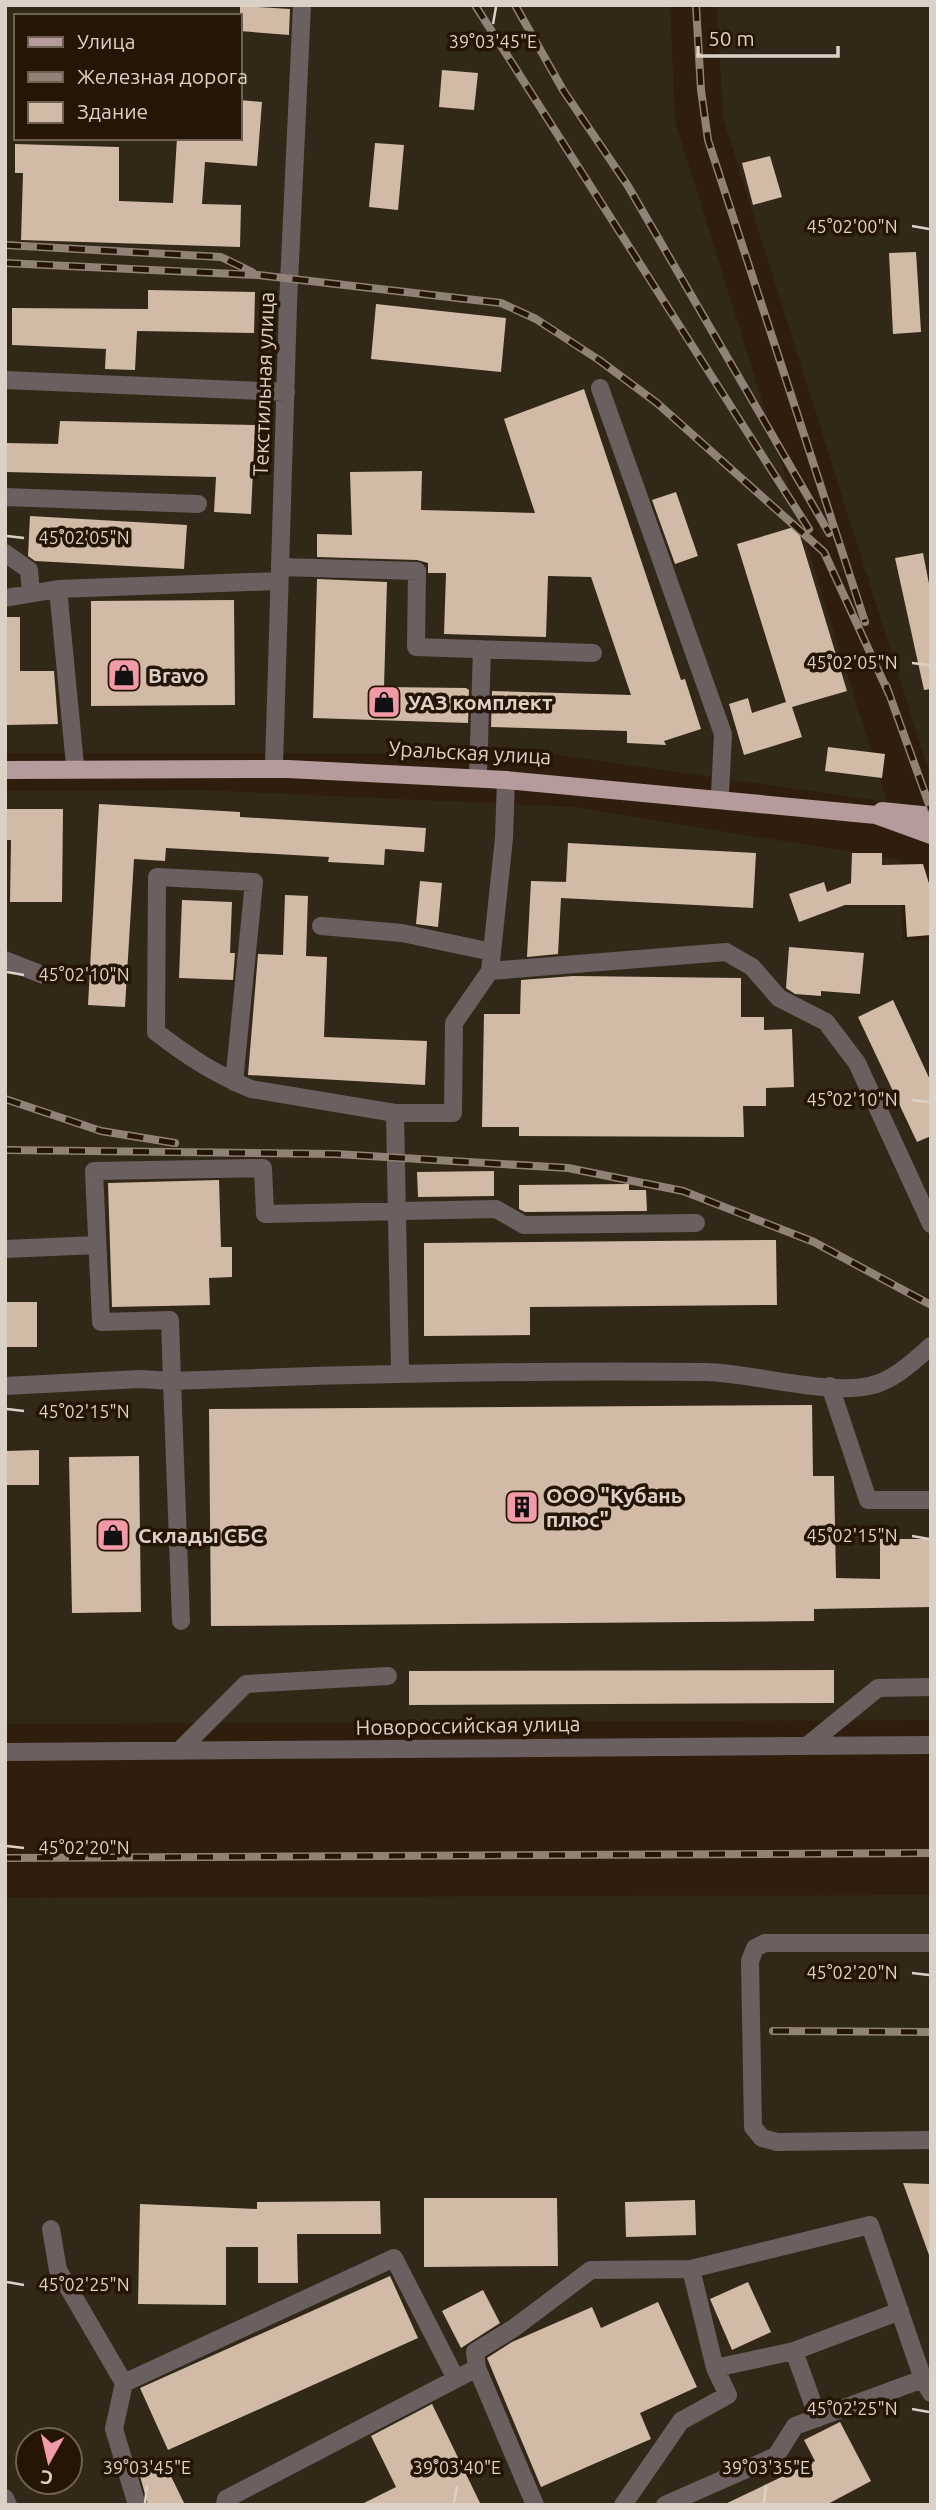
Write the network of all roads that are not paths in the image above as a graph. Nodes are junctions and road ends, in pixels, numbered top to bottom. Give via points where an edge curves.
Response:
1 (302, 5) edge
2 (5, 380) edge
3 (600, 388) dead end
4 (286, 392) junction
5 (5, 497) edge
6 (198, 503) dead end
7 (5, 553) edge
8 (280, 574) junction
9 (58, 589) junction
10 (31, 593) junction
11 (5, 597) edge
12 (482, 649) junction
13 (593, 653) dead end
14 (75, 765) junction
15 (274, 767) junction
16 (5, 768) edge
17 (478, 774) junction
18 (506, 780) junction
19 (720, 798) junction
20 (931, 816) edge
21 (931, 835) edge
22 (321, 926) dead end
23 (492, 952) junction
24 (5, 960) edge
25 (490, 971) junction
26 (43, 975) dead end
27 (234, 1082) junction
28 (396, 1113) junction
29 (398, 1210) junction
30 (696, 1223) dead end
31 (931, 1224) edge
32 (97, 1245) junction
33 (5, 1249) edge
34 (931, 1346) edge
35 (400, 1373) junction
36 (172, 1381) junction
37 (5, 1386) edge
38 (830, 1386) junction
39 (931, 1500) edge
40 (181, 1621) dead end
41 (388, 1676) dead end
42 (931, 1686) edge
43 (808, 1745) junction
44 (931, 1745) edge
45 (180, 1750) junction
46 (5, 1752) edge
47 (931, 1942) edge
48 (931, 2140) edge
49 (51, 2229) dead end
50 (691, 2269) junction
51 (900, 2311) junction
52 (794, 2351) junction
53 (477, 2368) junction
54 (715, 2368) junction
55 (456, 2379) junction
56 (124, 2383) junction
57 (927, 2386) edge
58 (818, 2418) junction
59 (5, 2498) edge
60 (8, 2505) edge
61 (137, 2505) edge
62 (225, 2505) edge
63 (535, 2505) edge
64 (623, 2505) edge
65 (665, 2505) edge

1 - 4 street, Текстильная улица
2 - 4 street
3 - 19 street via 723,734
4 - 8 street, Текстильная улица
5 - 6 street
7 - 10 street via 29,570
8 - 9 street
8 - 12 street via 417,571 416,647
8 - 15 street, Текстильная улица
9 - 10 street
9 - 14 street
10 - 11 street
12 - 13 street
12 - 17 street
14 - 15 main road, Уральская улица
14 - 16 main road, Уральская улица
15 - 16 main road, Уральская улица
15 - 17 main road, Уральская улица
15 - 18 main road, Уральская улица
17 - 19 main road, Уральская улица
18 - 19 main road, Уральская улица
18 - 23 street
19 - 20 main road, Уральская улица
19 - 21 main road, Уральская улица via 876,815
22 - 23 street via 402,933
23 - 25 street
24 - 26 street
25 - 28 street via 454,1023 453,1113
25 - 31 street via 726,952 752,967 779,998 826,1021 857,1063
27 - 27 street via 254,882 157,877 156,1032 207,1070
27 - 28 street via 251,1089
28 - 29 street
29 - 30 street via 496,1209 524,1224
29 - 32 street via 265,1214 263,1168 94,1171
29 - 35 street
32 - 33 street
32 - 36 street via 101,1322 170,1320
34 - 38 street via 901,1371 869,1386
35 - 36 street
35 - 38 street via 709,1372
36 - 37 street
36 - 40 street
38 - 39 street via 868,1500
41 - 45 street via 246,1684
42 - 43 street via 878,1688
43 - 44 street, Новороссийская улица
43 - 45 street, Новороссийская улица
45 - 46 street, Новороссийская улица
47 - 48 street via 765,1943 755,1948 750,1961 753,2127 762,2138 777,2142
49 - 56 street via 58,2270
50 - 51 street via 870,2225
50 - 53 street via 591,2270 475,2352
50 - 54 street
51 - 52 street
51 - 57 street
52 - 54 street
52 - 58 street
53 - 55 street
53 - 63 street
54 - 64 street via 728,2395 681,2421
55 - 56 street via 394,2258
55 - 62 street via 226,2499
56 - 61 street via 114,2429
57 - 58 street
58 - 65 street via 795,2426 776,2456
59 - 60 street

